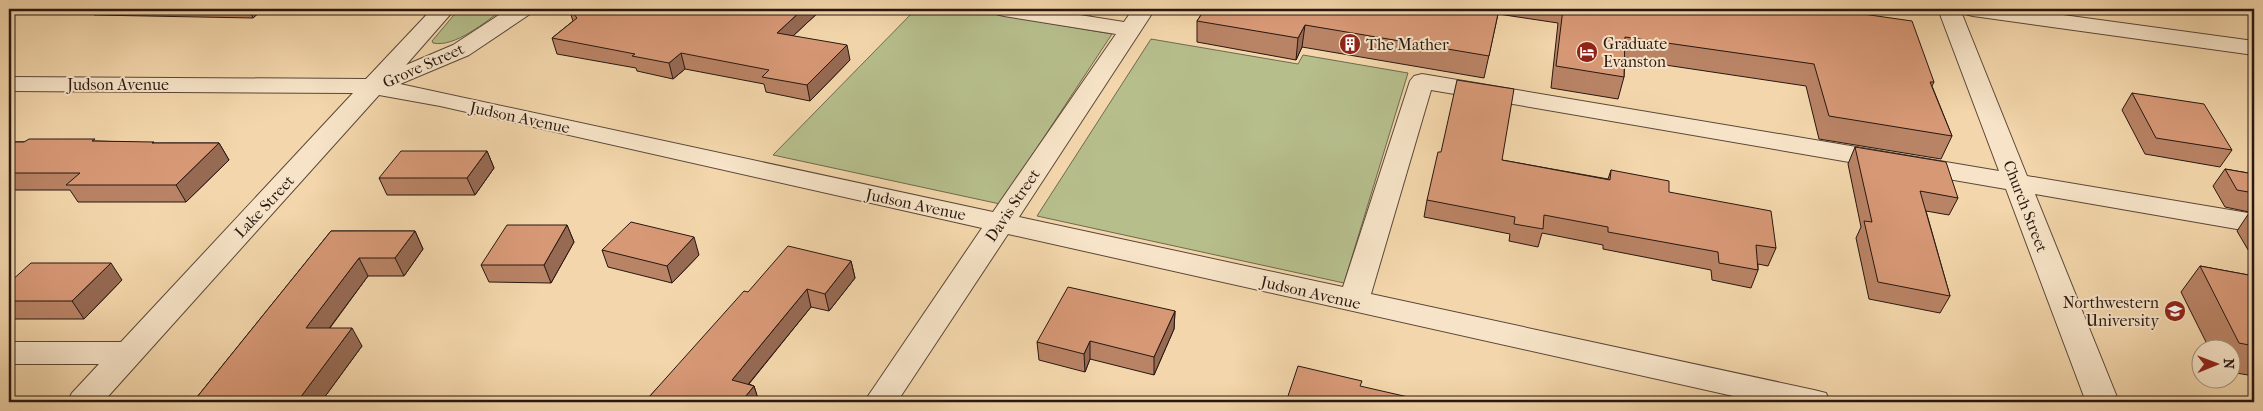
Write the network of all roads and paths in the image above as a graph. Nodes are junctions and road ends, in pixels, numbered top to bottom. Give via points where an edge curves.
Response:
1 (444, 9) edge
2 (522, 9) edge
3 (1004, 9) edge
4 (1949, 9) edge
5 (1973, 9) edge
6 (1137, 20) edge
7 (2254, 48) edge
8 (9, 84) edge
9 (374, 87) junction
10 (2016, 182) junction
11 (1001, 222) junction
12 (2254, 223) edge
13 (1353, 302) junction
14 (9, 352) edge
15 (128, 353) junction
16 (84, 402) edge
17 (880, 402) edge
18 (1814, 402) edge
19 (2102, 402) edge

1 - 9 street, Lake Street
2 - 9 street, Grove Street via 461,50
3 - 6 street
4 - 10 street, Church Street
5 - 7 street
6 - 11 street, Davis Street
8 - 9 street, Judson Avenue
9 - 11 street, Judson Avenue
9 - 15 street, Lake Street
10 - 12 street
10 - 13 street via 1422,81
10 - 19 street, Church Street
11 - 13 street, Judson Avenue
11 - 17 street, Davis Street
13 - 18 street, Judson Avenue
14 - 15 street
15 - 16 street, Lake Street

